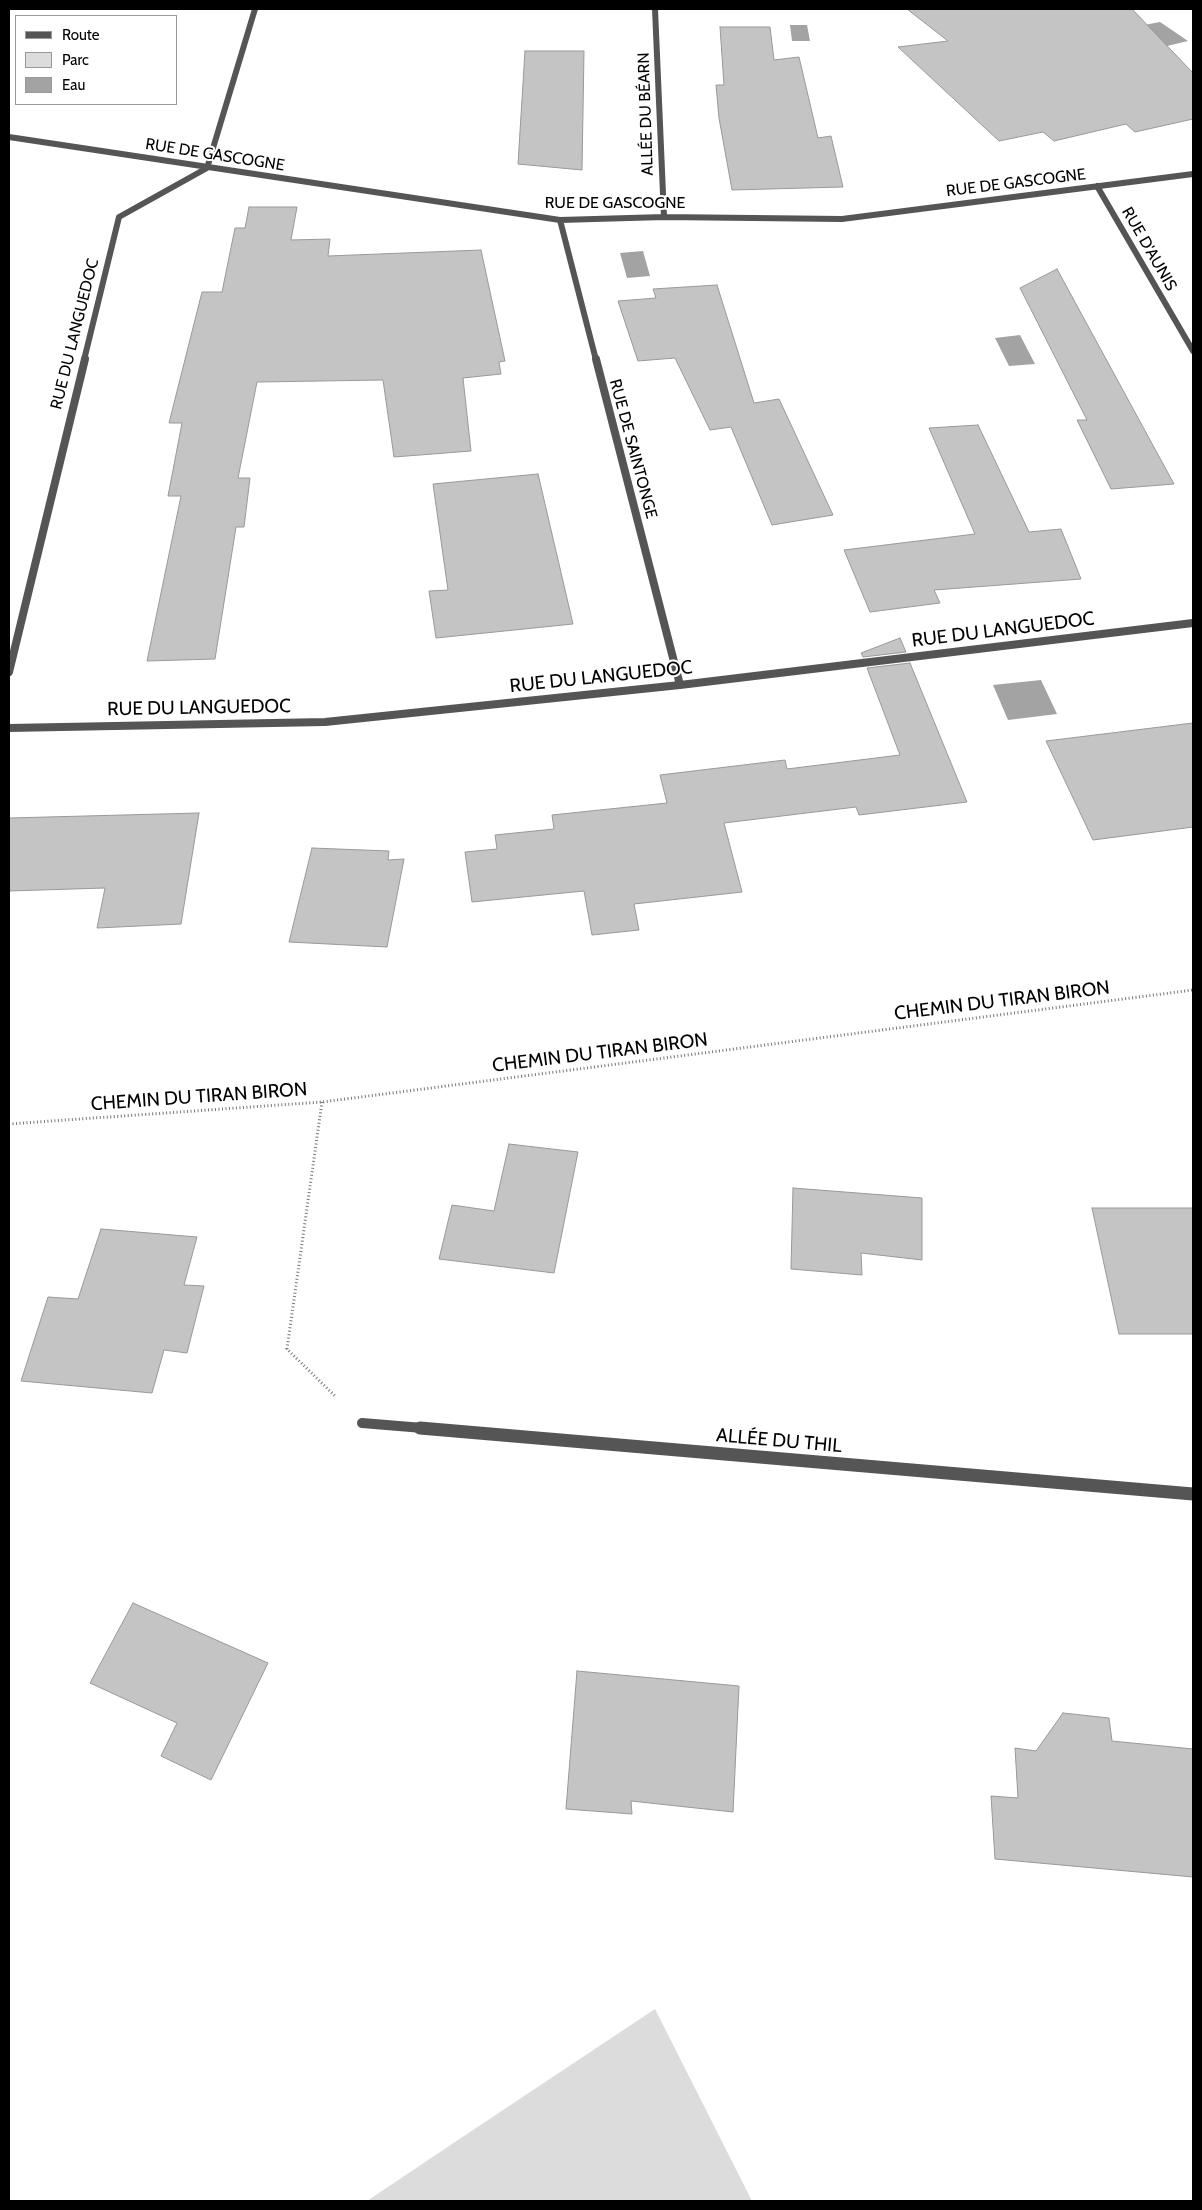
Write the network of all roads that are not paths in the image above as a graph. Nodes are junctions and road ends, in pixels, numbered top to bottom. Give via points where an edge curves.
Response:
1 (255, 9) edge
2 (655, 9) edge
3 (9, 137) edge
4 (206, 168) junction
5 (1193, 174) edge
6 (1097, 186) junction
7 (664, 217) junction
8 (560, 220) junction
9 (1193, 350) edge
10 (1193, 623) edge
11 (9, 672) edge
12 (680, 685) junction
13 (9, 728) edge
14 (362, 1423) road end
15 (1193, 1494) edge

1 - 4 street
2 - 7 street, ALLÉE DU BÉARN
3 - 4 street, RUE DE GASCOGNE
4 - 8 street, RUE DE GASCOGNE
4 - 11 street, RUE DU LANGUEDOC via 119,217
5 - 6 street, RUE DE GASCOGNE
6 - 7 street, RUE DE GASCOGNE via 842,219
6 - 9 street, RUE D'AUNIS
7 - 8 street, RUE DE GASCOGNE
8 - 12 street, RUE DE SAINTONGE
10 - 12 street, RUE DU LANGUEDOC
12 - 13 street, RUE DU LANGUEDOC via 325,722
14 - 15 street, ALLÉE DU THIL

